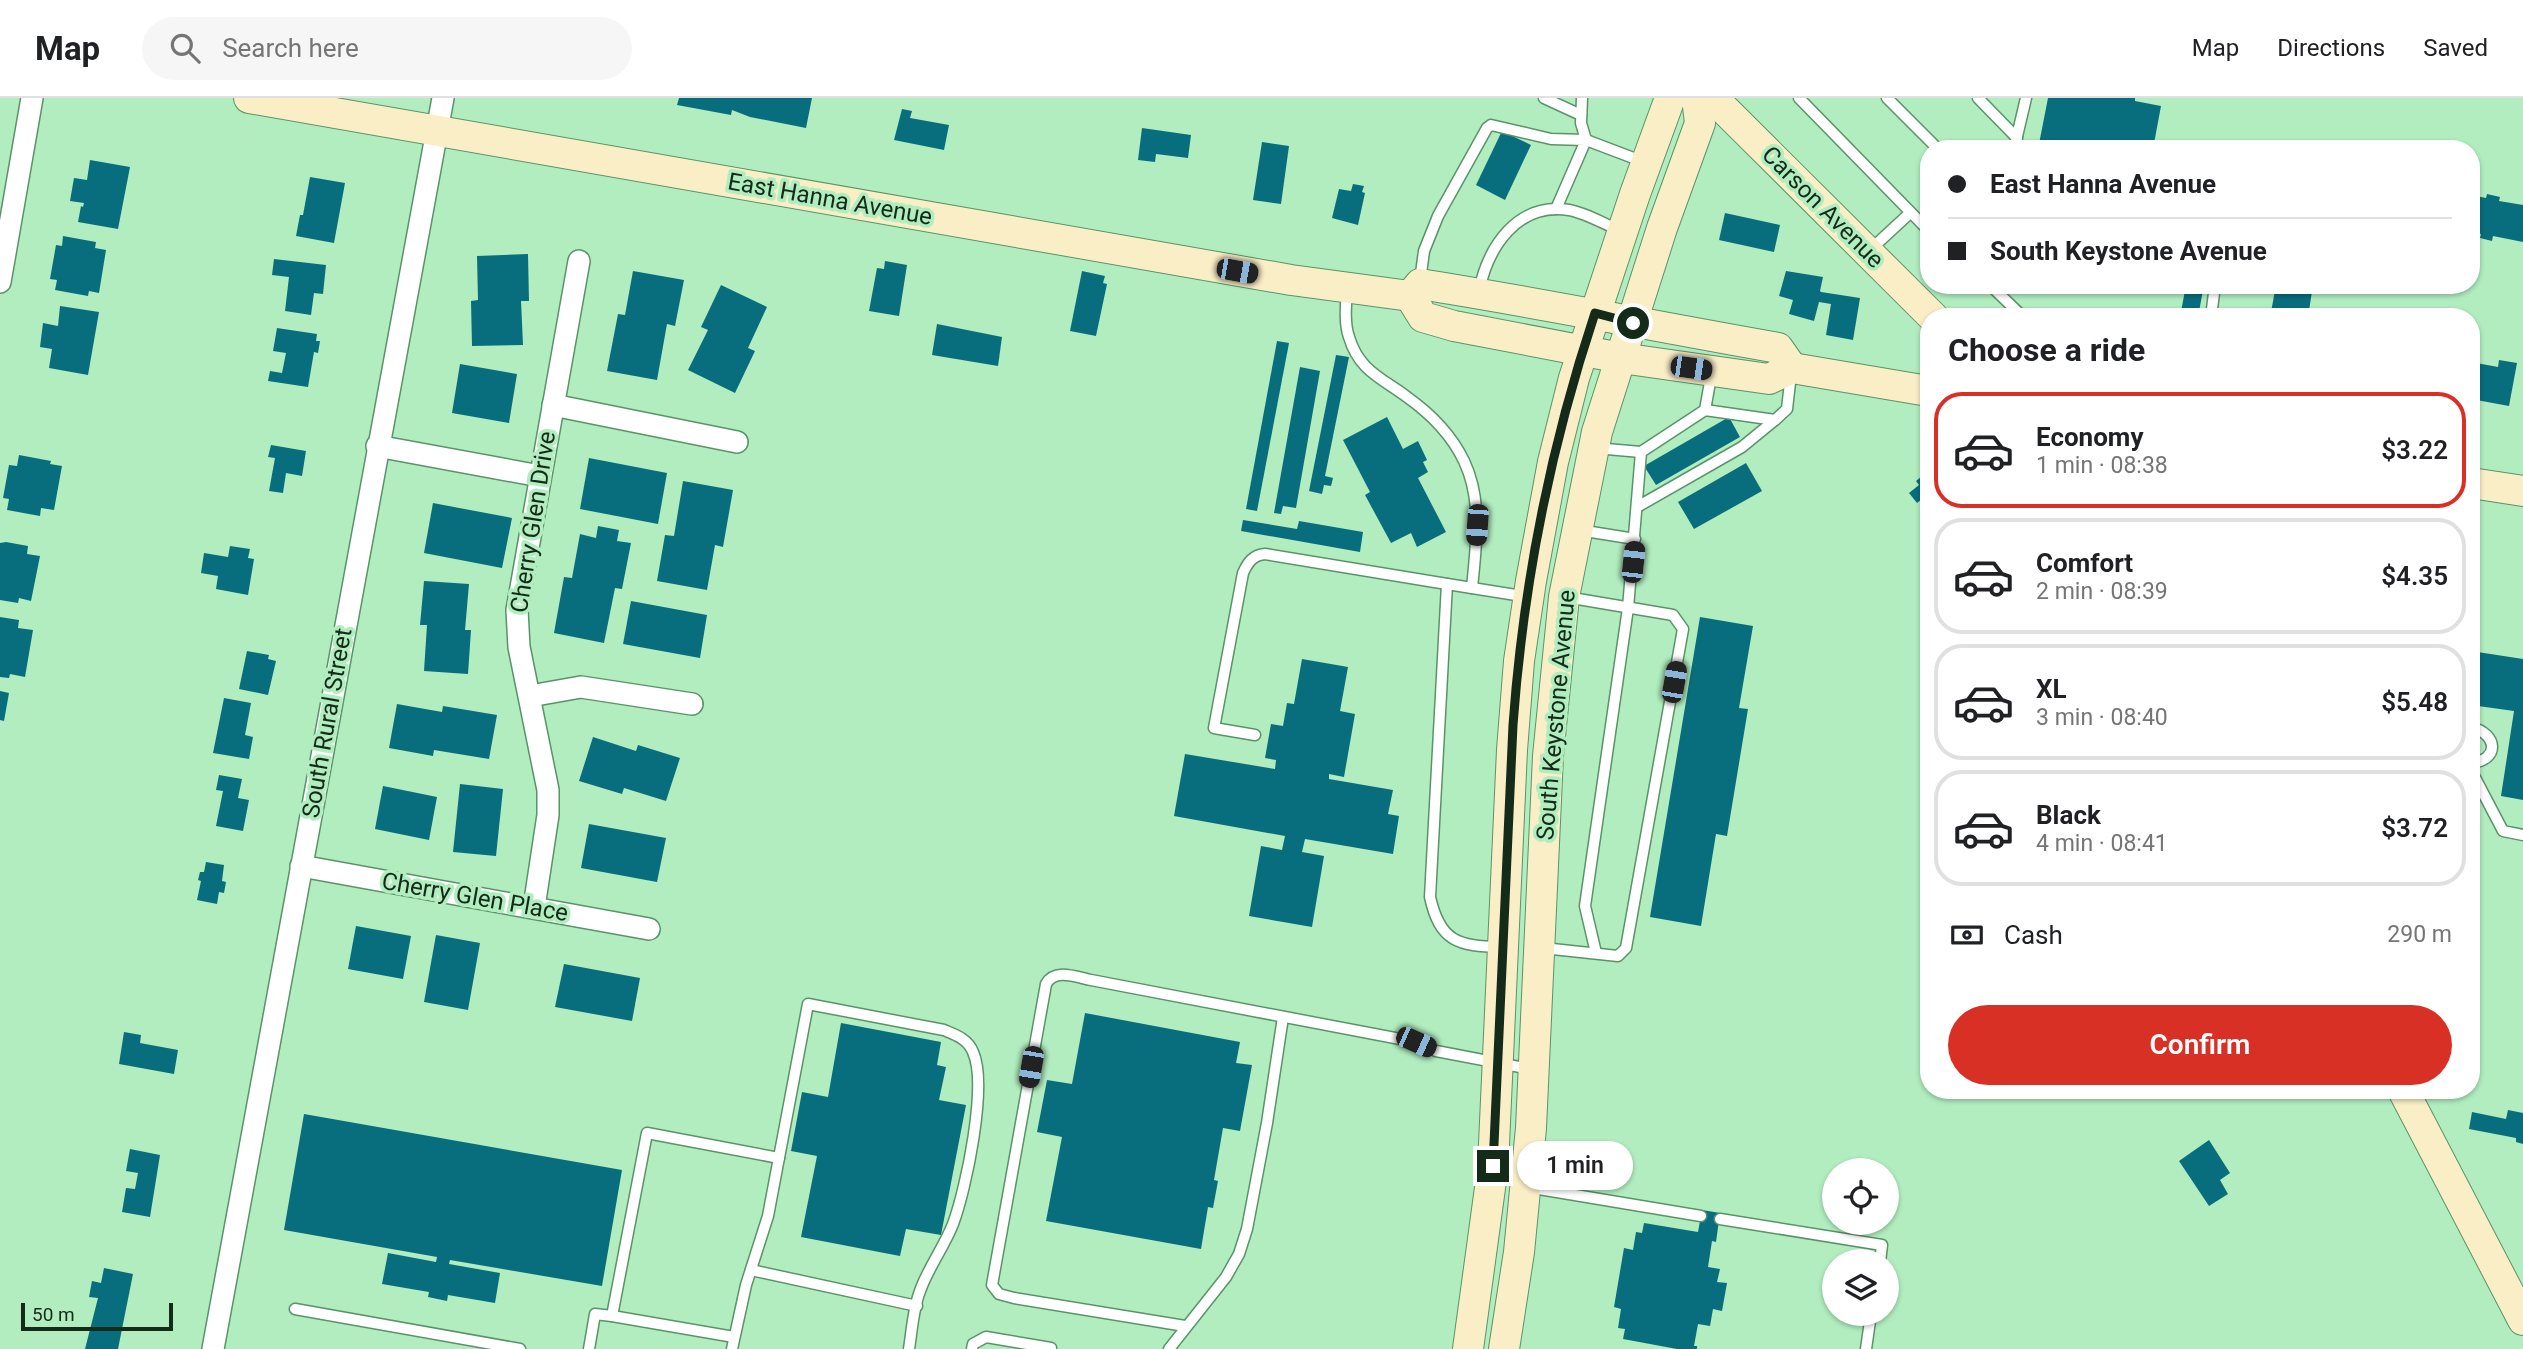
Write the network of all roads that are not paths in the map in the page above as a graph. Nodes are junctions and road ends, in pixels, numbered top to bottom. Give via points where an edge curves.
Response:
1 (32, 98) edge
2 (249, 98) edge
3 (443, 98) edge
4 (1544, 98) edge
5 (1582, 98) edge
6 (1670, 98) edge
7 (1698, 98) edge
8 (1713, 98) edge
9 (1799, 98) edge
10 (1887, 98) edge
11 (1978, 98) edge
12 (2026, 98) edge
13 (1581, 116) junction
14 (437, 131) junction
15 (1586, 140) junction
16 (1929, 140) edge
17 (2013, 140) edge
18 (2017, 140) edge
19 (1646, 163) junction
20 (1556, 209) junction
21 (1910, 213) junction
22 (1920, 222) edge
23 (1622, 231) junction
24 (1868, 252) junction
25 (579, 261) dead end
26 (0, 282) edge
27 (1347, 287) junction
28 (1415, 290) junction
29 (1479, 294) junction
30 (1999, 294) edge
31 (1924, 308) edge
32 (2014, 308) edge
33 (1595, 313) junction
34 (1633, 323) junction
35 (1583, 349) junction
36 (1621, 358) junction
37 (1791, 368) junction
38 (1713, 371) junction
39 (1920, 390) edge
40 (553, 405) junction
41 (1705, 410) junction
42 (1775, 421) junction
43 (737, 442) dead end
44 (377, 446) junction
45 (1594, 448) junction
46 (1641, 452) junction
47 (540, 476) junction
48 (2480, 484) edge
49 (2523, 491) edge
50 (1637, 507) junction
51 (1577, 529) junction
52 (1635, 539) junction
53 (1447, 584) junction
54 (1472, 588) junction
55 (1529, 597) junction
56 (1564, 597) junction
57 (1628, 608) junction
58 (530, 696) junction
59 (692, 704) dead end
60 (2480, 730) edge
61 (1255, 735) dead end
62 (2480, 761) edge
63 (2480, 787) edge
64 (2523, 835) edge
65 (301, 866) junction
66 (534, 907) junction
67 (649, 929) dead end
68 (1504, 947) junction
69 (1540, 947) junction
70 (1596, 953) junction
71 (1283, 1017) junction
72 (1498, 1062) junction
73 (1534, 1070) junction
74 (2408, 1099) edge
75 (779, 1158) junction
76 (1526, 1187) junction
77 (1700, 1216) dead end
78 (1720, 1219) dead end
79 (1882, 1249) edge
80 (751, 1270) junction
81 (917, 1306) junction
82 (295, 1309) dead end
83 (612, 1316) junction
84 (2523, 1321) edge
85 (1185, 1326) junction
86 (1869, 1326) edge
87 (734, 1337) junction
88 (213, 1349) edge
89 (520, 1349) edge
90 (589, 1349) edge
91 (732, 1349) edge
92 (909, 1349) edge
93 (972, 1349) edge
94 (1053, 1349) edge
95 (1169, 1349) edge
96 (1468, 1349) edge
97 (1504, 1349) edge
98 (1866, 1349) edge

1 - 26 street
2 - 14 main road, East Hanna Avenue
3 - 14 street, South Rural Street
4 - 13 lane
5 - 13 lane
6 - 19 main road, South Keystone Avenue
7 - 34 main road, South Keystone Avenue via 1700,123
8 - 24 main road, Carson Avenue
9 - 21 lane
10 - 16 lane
11 - 17 lane
12 - 18 lane
13 - 15 lane
14 - 27 main road, East Hanna Avenue
14 - 44 street, South Rural Street
15 - 19 lane
15 - 20 lane
15 - 28 lane via 1551,139 1497,125 1487,128 1438,216
19 - 23 main road, South Keystone Avenue
20 - 23 lane via 1571,210
20 - 29 lane via 1526,218 1499,237
21 - 22 lane
21 - 24 lane
23 - 33 main road, South Keystone Avenue
24 - 31 main road, Carson Avenue
25 - 40 street, Cherry Glen Drive
27 - 28 main road, East Hanna Avenue
27 - 54 lane via 1348,335 1357,359 1442,425 1464,460 1474,492 1477,525
28 - 29 main road, East Hanna Avenue
28 - 35 main road via 1423,317
29 - 33 main road, East Hanna Avenue
30 - 32 lane
33 - 34 main road, East Hanna Avenue
33 - 35 main road, South Keystone Avenue
34 - 36 main road, South Keystone Avenue
34 - 37 main road, East Hanna Avenue via 1778,348
35 - 36 main road
35 - 55 main road, South Keystone Avenue via 1553,462
36 - 38 main road
36 - 45 main road, South Keystone Avenue
37 - 38 main road via 1769,379
37 - 39 main road
37 - 42 lane via 1787,408
38 - 41 lane
40 - 43 street
40 - 47 street, Cherry Glen Drive
41 - 42 lane
41 - 46 lane
42 - 50 lane via 1742,447
44 - 47 street
44 - 65 street, South Rural Street
45 - 46 lane
45 - 51 main road, South Keystone Avenue
46 - 50 lane
47 - 58 street, Cherry Glen Drive via 516,620
48 - 49 main road
50 - 52 lane
51 - 52 lane
51 - 56 main road, South Keystone Avenue
52 - 57 lane
53 - 54 lane
53 - 61 lane via 1265,554 1248,562 1214,728
53 - 68 lane via 1430,897 1434,915 1452,939
54 - 55 lane
55 - 68 main road, South Keystone Avenue via 1515,700
56 - 57 lane
56 - 69 main road, South Keystone Avenue via 1548,756
57 - 70 lane via 1585,906
57 - 70 lane via 1673,615 1683,629 1626,948 1618,956
58 - 59 street via 581,687
58 - 66 street, Cherry Glen Drive via 548,804
60 - 62 lane via 2491,738 2492,748
63 - 64 lane via 2503,831
65 - 66 street, Cherry Glen Place
65 - 88 street, South Rural Street
66 - 67 street, Cherry Glen Place
68 - 69 main road
68 - 72 main road, South Keystone Avenue
69 - 70 lane
69 - 73 main road, South Keystone Avenue
71 - 72 lane
71 - 85 lane via 1247,1229 1226,1277
71 - 85 lane via 1057,974 1046,984 992,1285 1006,1296
72 - 73 lane
72 - 96 main road, South Keystone Avenue via 1493,1166
73 - 76 main road, South Keystone Avenue
74 - 84 main road
75 - 80 lane
75 - 81 lane via 808,1004 944,1030 962,1038 978,1066 977,1112 960,1202 919,1292
75 - 83 lane via 647,1133
76 - 77 lane
76 - 97 main road, South Keystone Avenue
78 - 79 lane via 1882,1245
80 - 81 lane
80 - 87 lane
81 - 92 lane
82 - 89 lane
83 - 87 lane
83 - 90 lane via 595,1314
85 - 95 lane
86 - 98 lane
87 - 91 lane
93 - 94 lane via 986,1337

